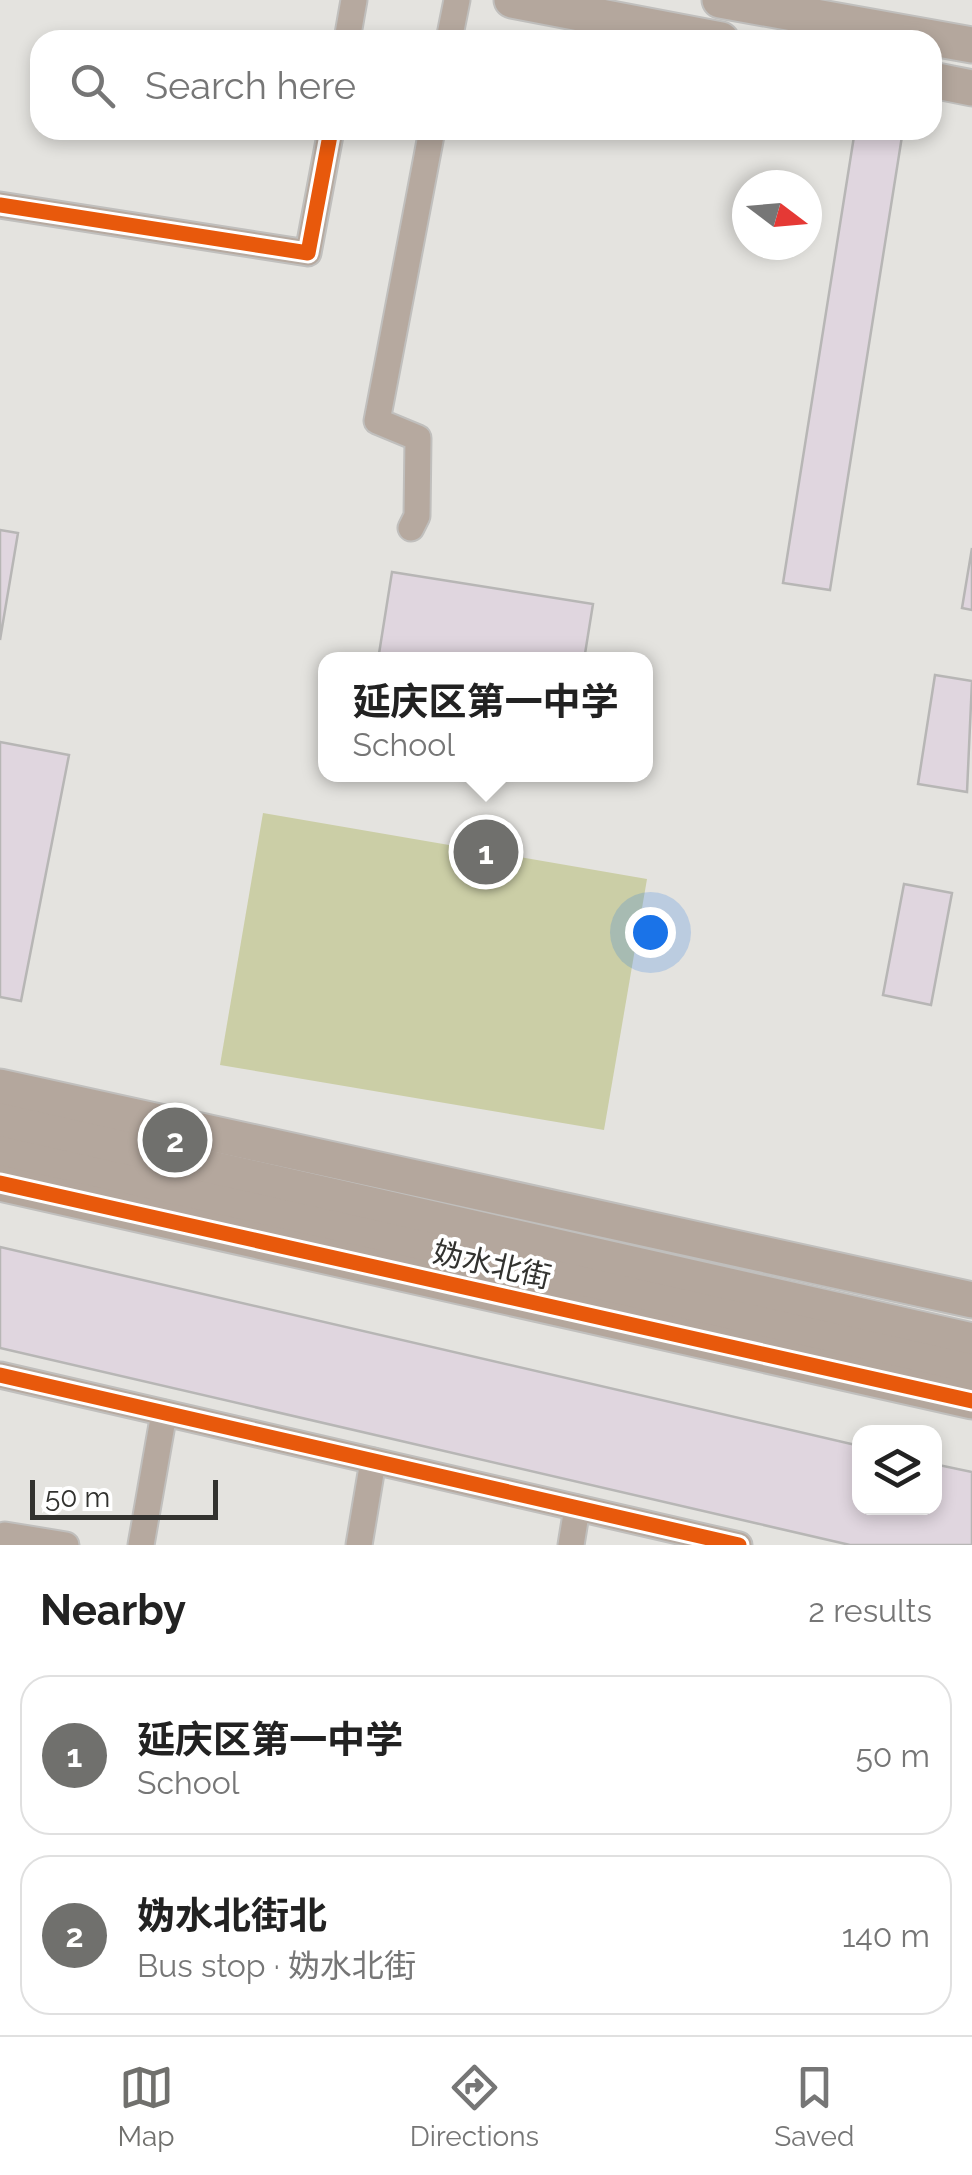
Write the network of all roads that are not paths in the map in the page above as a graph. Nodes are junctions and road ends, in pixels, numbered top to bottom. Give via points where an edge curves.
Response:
1 (354, 0) edge
2 (457, 0) edge
3 (512, 0) edge
4 (720, 0) edge
5 (349, 30) edge
6 (451, 30) edge
7 (669, 30) edge
8 (892, 30) edge
9 (942, 39) edge
10 (972, 44) edge
11 (942, 82) edge
12 (972, 88) edge
13 (329, 140) edge
14 (430, 140) edge
15 (0, 205) edge
16 (411, 528) dead end
17 (0, 1086) edge
18 (0, 1121) edge
19 (0, 1154) edge
20 (0, 1183) edge
21 (972, 1300) edge
22 (972, 1341) edge
23 (972, 1372) edge
24 (0, 1375) edge
25 (972, 1402) edge
26 (164, 1413) junction
27 (373, 1461) junction
28 (577, 1508) junction
29 (0, 1538) edge
30 (66, 1545) edge
31 (141, 1545) edge
32 (359, 1545) edge
33 (571, 1545) edge
34 (739, 1545) edge

1 - 5 street
2 - 6 street
3 - 7 main road
4 - 8 main road
9 - 10 main road
11 - 12 main road
13 - 15 street via 308,253
14 - 16 street via 378,421 418,438 417,516
17 - 21 main road
18 - 22 main road, 妫水北街
19 - 23 main road, 妫水北街
20 - 25 main road, 妫水北街
24 - 26 street
26 - 27 street
26 - 31 street
27 - 28 street
27 - 32 street
28 - 33 street
28 - 34 street
29 - 30 street

